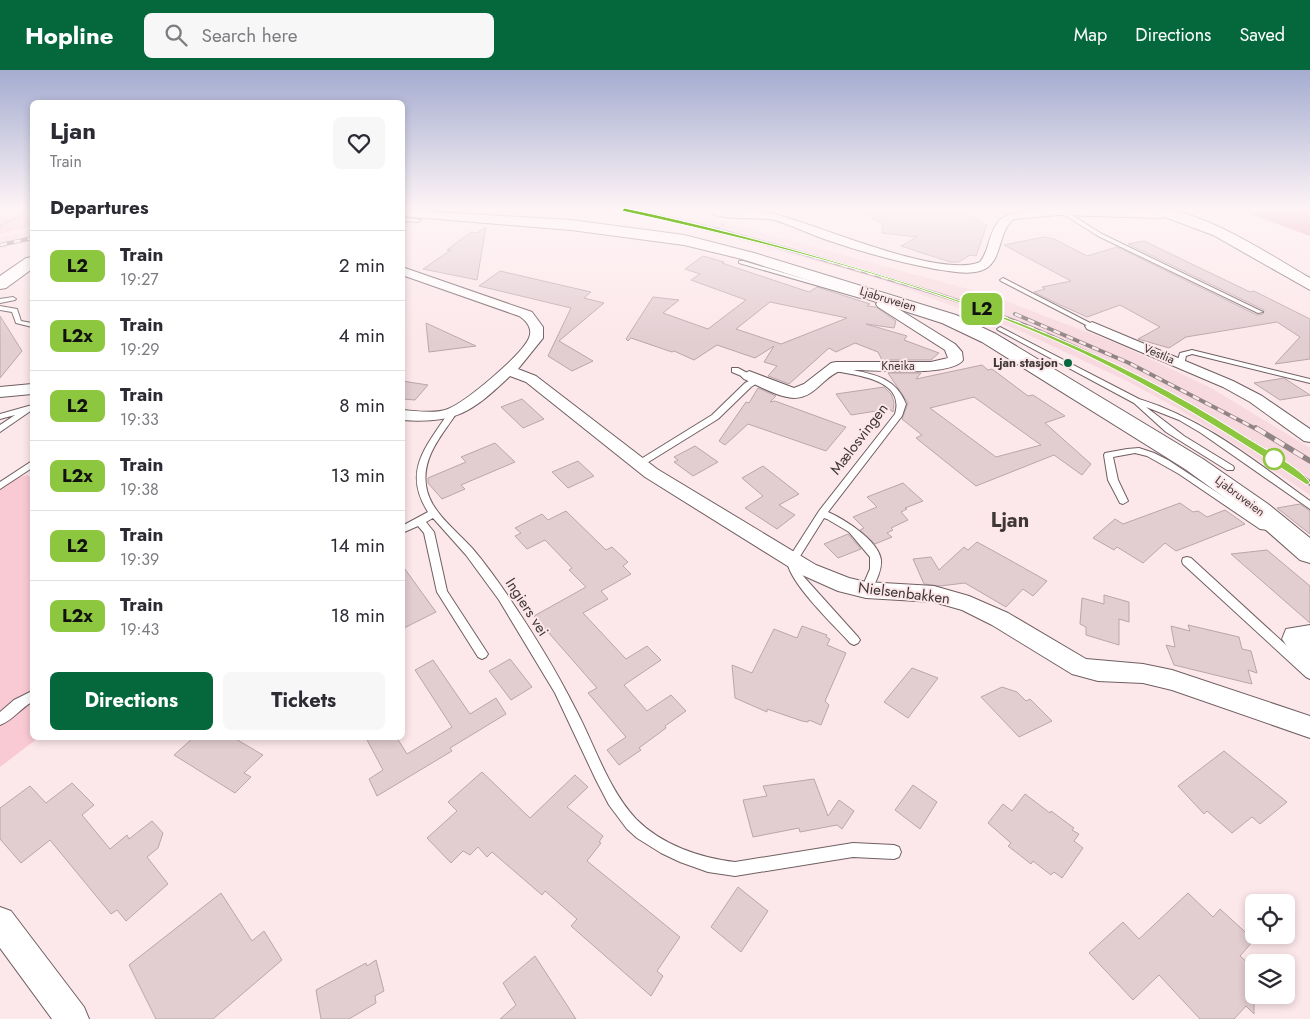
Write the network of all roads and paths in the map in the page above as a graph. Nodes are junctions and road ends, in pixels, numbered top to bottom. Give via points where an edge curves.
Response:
1 (740, 254) edge
2 (892, 254) edge
3 (992, 254) edge
4 (1140, 254) edge
5 (1256, 254) edge
6 (741, 262) dead end
7 (30, 263) edge
8 (405, 272) edge
9 (817, 280) junction
10 (1003, 280) dead end
11 (0, 284) edge
12 (1310, 285) edge
13 (866, 298) dead end
14 (13, 299) dead end
15 (888, 299) junction
16 (0, 302) edge
17 (0, 308) edge
18 (1260, 312) dead end
19 (30, 325) edge
20 (1092, 326) joint
21 (1000, 329) dead end
22 (1181, 363) junction
23 (832, 368) junction
24 (506, 370) junction
25 (735, 370) dead end
26 (754, 378) junction
27 (1310, 381) edge
28 (30, 389) edge
29 (0, 392) edge
30 (1136, 401) junction
31 (30, 408) edge
32 (405, 414) edge
33 (452, 414) junction
34 (0, 417) edge
35 (0, 429) edge
36 (1310, 437) edge
37 (1250, 462) junction
38 (639, 464) junction
39 (30, 465) edge
40 (1230, 468) junction
41 (1209, 474) junction
42 (0, 486) edge
43 (1123, 500) dead end
44 (1310, 506) edge
45 (434, 513) junction
46 (822, 513) junction
47 (420, 520) junction
48 (405, 528) edge
49 (1281, 528) junction
50 (1310, 553) edge
51 (792, 561) junction
52 (1187, 561) dead end
53 (866, 590) junction
54 (1310, 634) edge
55 (854, 640) dead end
56 (482, 654) dead end
57 (1310, 661) edge
58 (1310, 674) edge
59 (30, 697) edge
60 (0, 720) edge
61 (1310, 727) edge
62 (894, 852) dead end
63 (0, 922) edge
64 (72, 1019) edge

1 - 9 main road, Ljabruveien
2 - 3 street via 945,267 975,268 985,264
4 - 18 lane
5 - 12 main road
6 - 9 lane via 799,279
7 - 11 main road
8 - 24 street, Ingiers vei via 529,316 537,329 536,337
9 - 13 lane
9 - 15 main road, Ljabruveien
10 - 20 lane, Vestlia
14 - 16 lane
15 - 23 street, Kneika via 885,306 950,346 956,360 939,366 844,364
15 - 41 main road, Ljabruveien via 980,333
17 - 19 lane via 14,310 18,322
20 - 22 street, Vestlia
21 - 30 lane
22 - 27 lane via 1183,355 1192,352
22 - 36 street, Vestlia via 1249,395
23 - 26 street via 810,387 796,393
23 - 46 lane, Mælosvingen via 874,377 895,391 902,404 899,414
24 - 33 street, Ingiers vei via 483,392
24 - 38 street, Nielsenbakken via 531,379
25 - 26 lane
26 - 38 lane via 708,421
28 - 29 street
30 - 37 lane via 1160,407
30 - 40 lane via 1151,417
31 - 34 lane
31 - 35 lane
32 - 33 street
33 - 45 lane, Ingiers vei via 427,450 421,465 421,486
37 - 40 lane
37 - 44 lane
38 - 51 street, Nielsenbakken
39 - 42 lane
40 - 41 lane
41 - 49 main road, Ljabruveien
43 - 49 lane via 1113,480 1108,455 1140,452 1176,470 1263,527
45 - 47 lane
45 - 62 lane, Ingiers vei via 465,547 510,609 568,705 617,807 647,836 705,865 734,869 854,850
46 - 51 lane, Mælosvingen
46 - 53 lane via 849,526 875,556 877,562
47 - 48 lane
47 - 56 lane via 429,532 442,592
49 - 50 main road, Ljabruveien
51 - 53 street, Nielsenbakken via 832,580
51 - 55 lane via 800,580
52 - 58 lane
53 - 61 street, Nielsenbakken via 945,596 984,611 1080,667 1151,675
54 - 57 street via 1294,634 1293,639
59 - 60 lane
63 - 64 street

